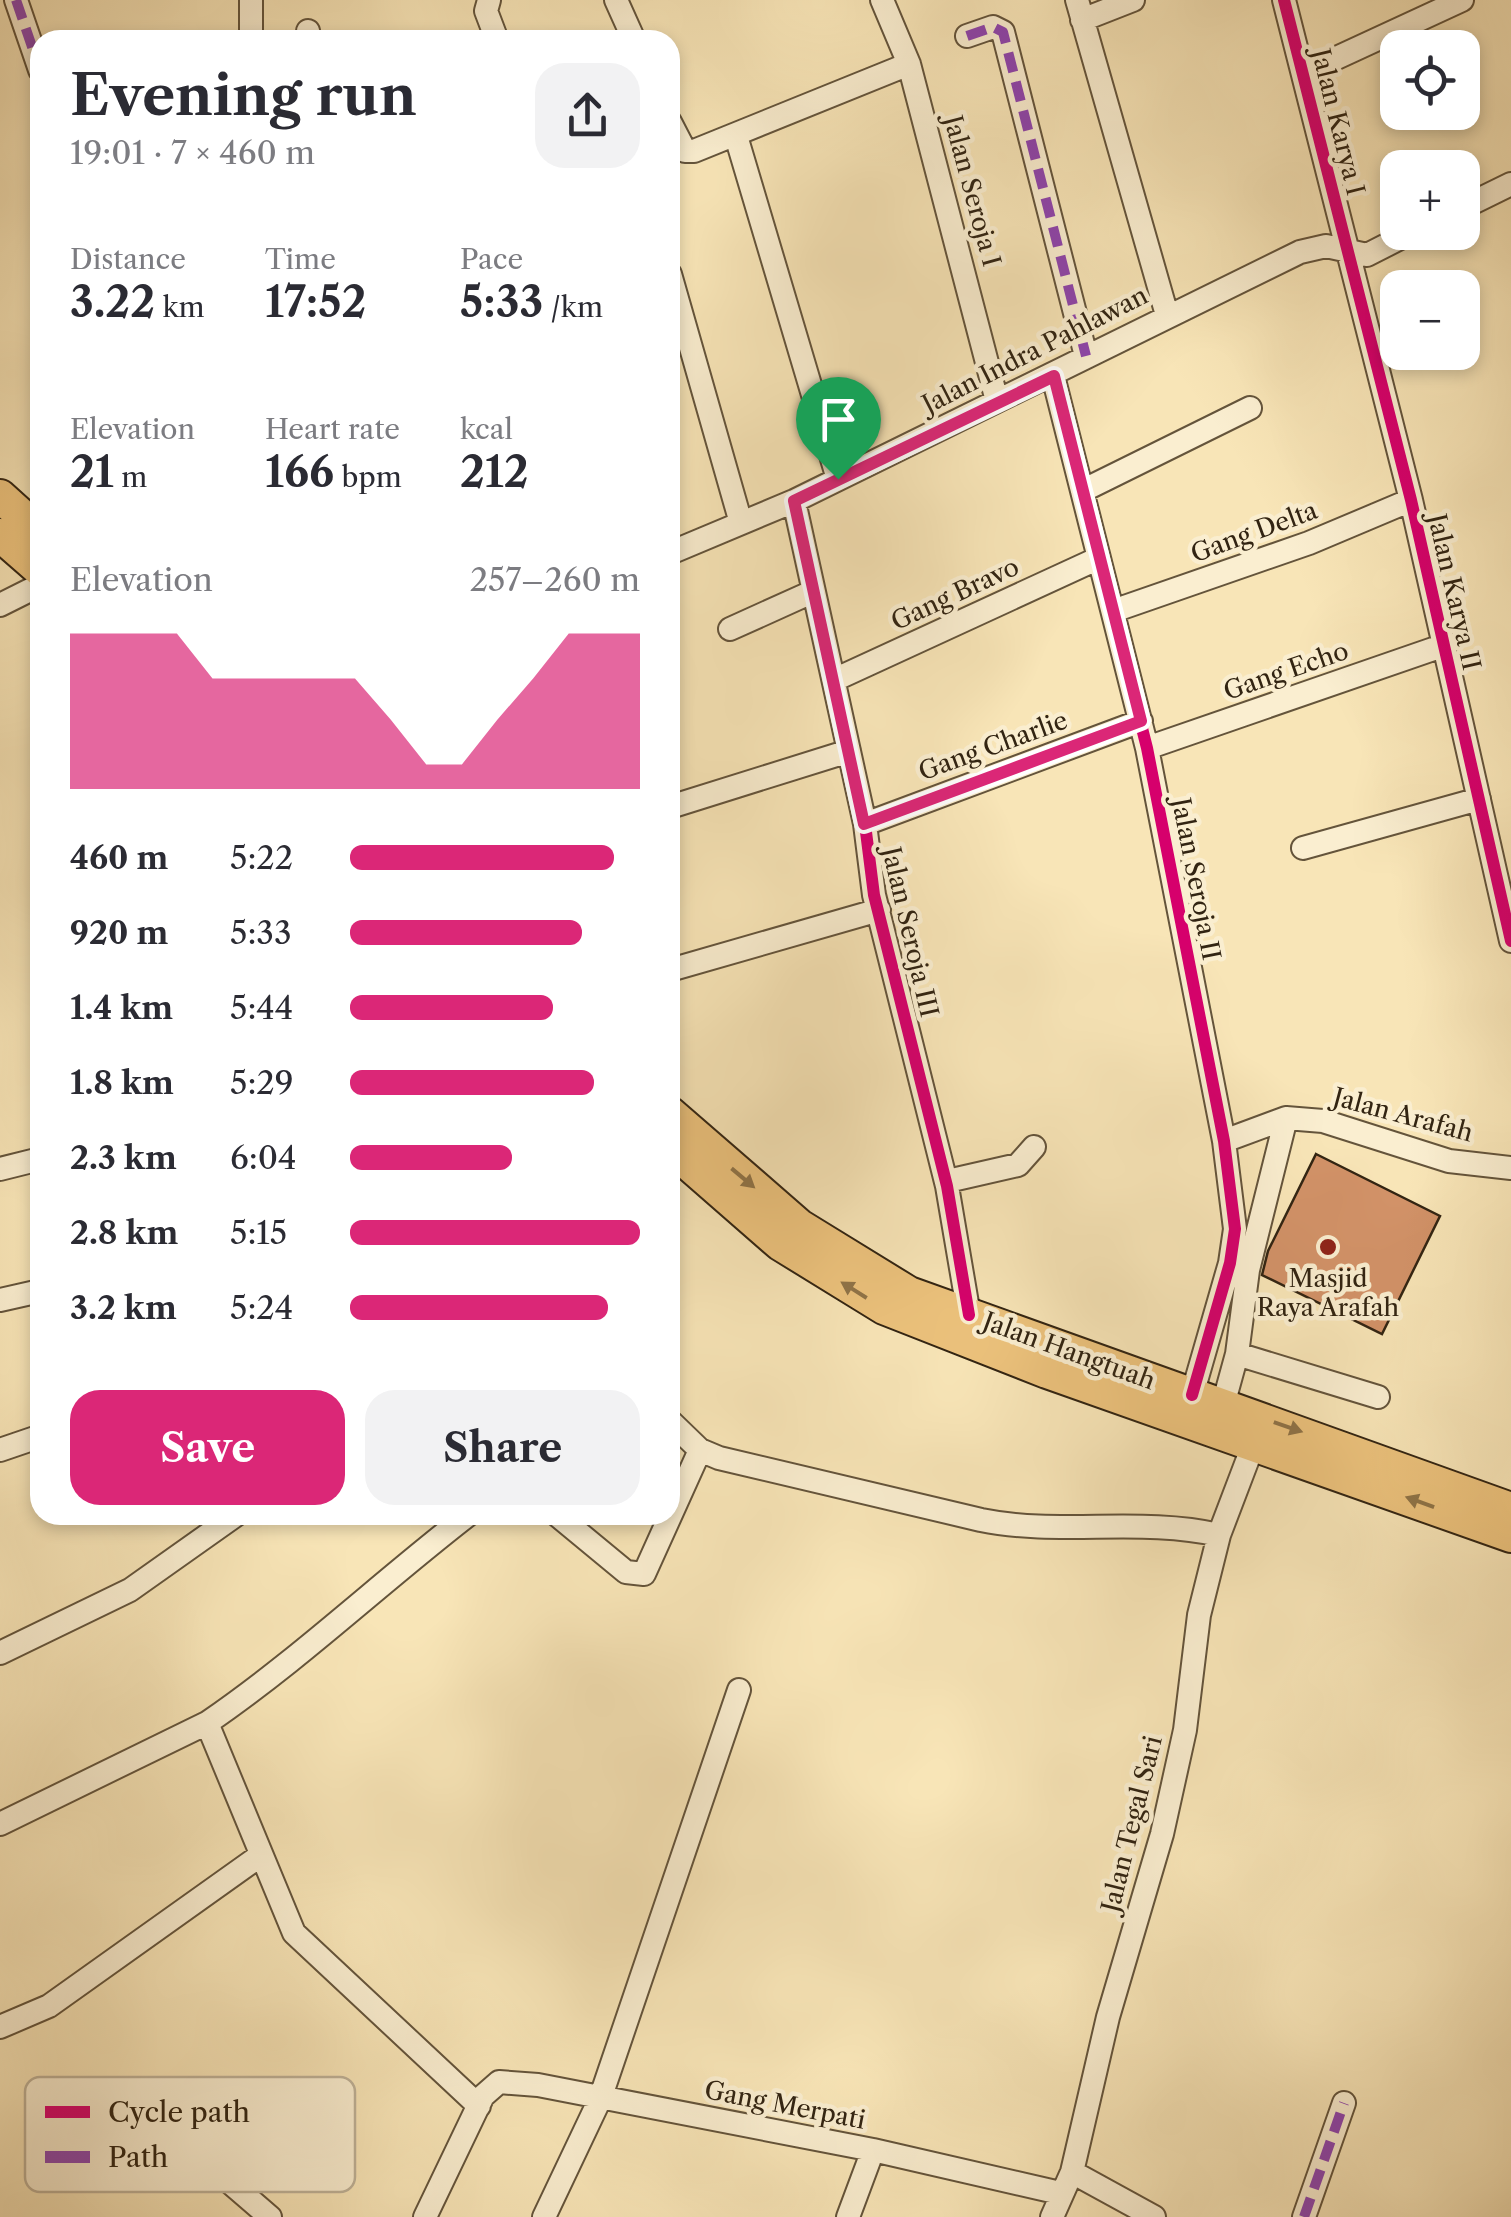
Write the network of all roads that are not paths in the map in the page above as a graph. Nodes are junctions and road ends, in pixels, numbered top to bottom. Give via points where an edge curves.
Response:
1 (16, 0) edge
2 (251, 0) edge
3 (488, 0) edge
4 (616, 0) edge
5 (882, 0) edge
6 (1133, 0) edge
7 (1284, 0) edge
8 (1462, 0) edge
9 (1079, 10) edge
10 (251, 30) edge
11 (494, 30) edge
12 (630, 30) edge
13 (967, 36) dead end
14 (30, 41) edge
15 (909, 64) junction
16 (1304, 74) junction
17 (736, 136) junction
18 (680, 141) edge
19 (1511, 184) edge
20 (1480, 199) edge
21 (1380, 248) edge
22 (1348, 254) junction
23 (680, 309) edge
24 (1167, 315) junction
25 (1086, 356) junction
26 (1054, 376) junction
27 (997, 400) junction
28 (1250, 408) dead end
29 (838, 479) junction
30 (1082, 491) junction
31 (0, 496) edge
32 (1411, 500) junction
33 (794, 501) junction
34 (30, 523) edge
35 (741, 523) junction
36 (0, 535) edge
37 (680, 549) edge
38 (1100, 558) junction
39 (30, 561) edge
40 (30, 590) edge
41 (812, 592) junction
42 (0, 604) edge
43 (1114, 611) junction
44 (730, 629) dead end
45 (1442, 646) junction
46 (834, 680) junction
47 (1141, 721) junction
48 (1147, 748) junction
49 (848, 752) junction
50 (1478, 799) junction
51 (680, 805) edge
52 (864, 824) junction
53 (1303, 848) dead end
54 (1501, 853) edge
55 (879, 910) junction
56 (1511, 941) edge
57 (680, 967) edge
58 (1286, 1118) junction
59 (680, 1122) edge
60 (1224, 1141) junction
61 (1034, 1147) dead end
62 (680, 1157) edge
63 (30, 1162) edge
64 (1511, 1168) edge
65 (0, 1169) edge
66 (947, 1186) junction
67 (30, 1294) edge
68 (0, 1300) edge
69 (969, 1315) junction
70 (1238, 1354) junction
71 (1052, 1359) junction
72 (1378, 1397) dead end
73 (1207, 1400) junction
74 (680, 1431) edge
75 (30, 1439) edge
76 (1254, 1443) junction
77 (0, 1450) edge
78 (700, 1450) junction
79 (680, 1494) edge
80 (1511, 1509) edge
81 (222, 1525) edge
82 (456, 1525) edge
83 (569, 1525) edge
84 (666, 1525) edge
85 (1219, 1535) junction
86 (1511, 1536) edge
87 (0, 1653) edge
88 (739, 1690) dead end
89 (207, 1723) junction
90 (0, 1824) edge
91 (261, 1855) junction
92 (0, 2027) edge
93 (600, 2098) junction
94 (1344, 2103) dead end
95 (478, 2106) junction
96 (873, 2150) junction
97 (1072, 2172) junction
98 (241, 2192) edge
99 (1060, 2193) junction
100 (270, 2217) edge
101 (425, 2217) edge
102 (544, 2217) edge
103 (848, 2217) edge
104 (1052, 2217) edge
105 (1154, 2217) edge
106 (1304, 2217) edge

1 - 14 street
2 - 10 street
3 - 11 street
4 - 12 street
5 - 15 street, Jalan Seroja I
6 - 9 street
7 - 16 street, Jalan Karya I
8 - 16 street
9 - 24 street
13 - 25 street via 1003,32
15 - 17 street
15 - 27 street, Jalan Seroja I
16 - 22 street, Jalan Karya I
17 - 18 street via 685,151
17 - 29 street
19 - 20 street
21 - 22 street, Jalan Indra Pahlawan
22 - 24 street, Jalan Indra Pahlawan via 1315,246
22 - 32 street, Jalan Karya II
23 - 35 street
24 - 25 street, Jalan Indra Pahlawan
25 - 26 street, Jalan Indra Pahlawan
26 - 27 street, Jalan Indra Pahlawan
26 - 30 street, Jalan Seroja II
27 - 29 street, Jalan Indra Pahlawan
28 - 30 street
29 - 33 street, Jalan Indra Pahlawan
30 - 38 street, Jalan Seroja II
31 - 34 highway
32 - 43 street, Gang Delta
32 - 45 street, Jalan Karya II
33 - 35 street, Jalan Indra Pahlawan
33 - 41 street, Jalan Seroja III
35 - 37 street, Jalan Indra Pahlawan
36 - 39 highway
38 - 43 street, Jalan Seroja II
38 - 46 street, Gang Bravo
40 - 42 street
41 - 44 street
41 - 46 street, Jalan Seroja III
43 - 47 street, Jalan Seroja II
45 - 48 street, Gang Echo
45 - 50 street, Jalan Karya II
46 - 49 street, Jalan Seroja III
47 - 48 street, Jalan Seroja II
47 - 52 street, Gang Charlie
48 - 60 street, Jalan Seroja II
49 - 51 street
49 - 52 street, Jalan Seroja III
50 - 53 street
50 - 54 street, Jalan Karya II
52 - 55 street, Jalan Seroja III
54 - 56 street, Jalan Karya II
55 - 57 street
55 - 66 street, Jalan Seroja III
58 - 60 street, Jalan Arafah
58 - 64 street, Jalan Arafah via 1323,1121 1449,1160
58 - 70 street via 1248,1270
59 -> 69 highway, Jalan Hangtuah via 800,1226 908,1293
60 - 73 street, Jalan Seroja II via 1234,1228
61 - 66 street via 1018,1165
71 -> 62 highway, Jalan Hangtuah via 884,1308 780,1244
63 - 65 street
66 - 69 street, Jalan Seroja III
67 - 68 street
69 - 71 highway, Jalan Hangtuah
70 - 72 street
70 - 73 street
71 - 73 highway, Jalan Hangtuah
71 - 76 highway, Jalan Hangtuah
73 -> 80 highway, Jalan Hangtuah
74 - 78 street
75 - 77 street
76 - 85 street, Jalan Tegal Sari
86 -> 76 highway, Jalan Hangtuah
78 - 79 street
78 - 85 street via 1015,1527 1185,1527
81 - 87 street via 130,1590
82 - 89 street via 310,1648
83 - 84 street via 626,1572 644,1574
85 - 97 street, Jalan Tegal Sari via 1162,1834 1108,2017
88 - 93 street
89 - 90 street
89 - 91 street
91 - 92 street via 50,2006
91 - 95 street via 294,1933
93 - 95 street, Gang Merpati via 499,2082
93 - 96 street, Gang Merpati
93 - 102 street
94 - 106 street
95 - 101 street
96 - 99 street, Gang Merpati
96 - 103 street
97 - 99 street, Jalan Tegal Sari
97 - 105 street
98 - 100 street
99 - 104 street, Jalan Tegal Sari

